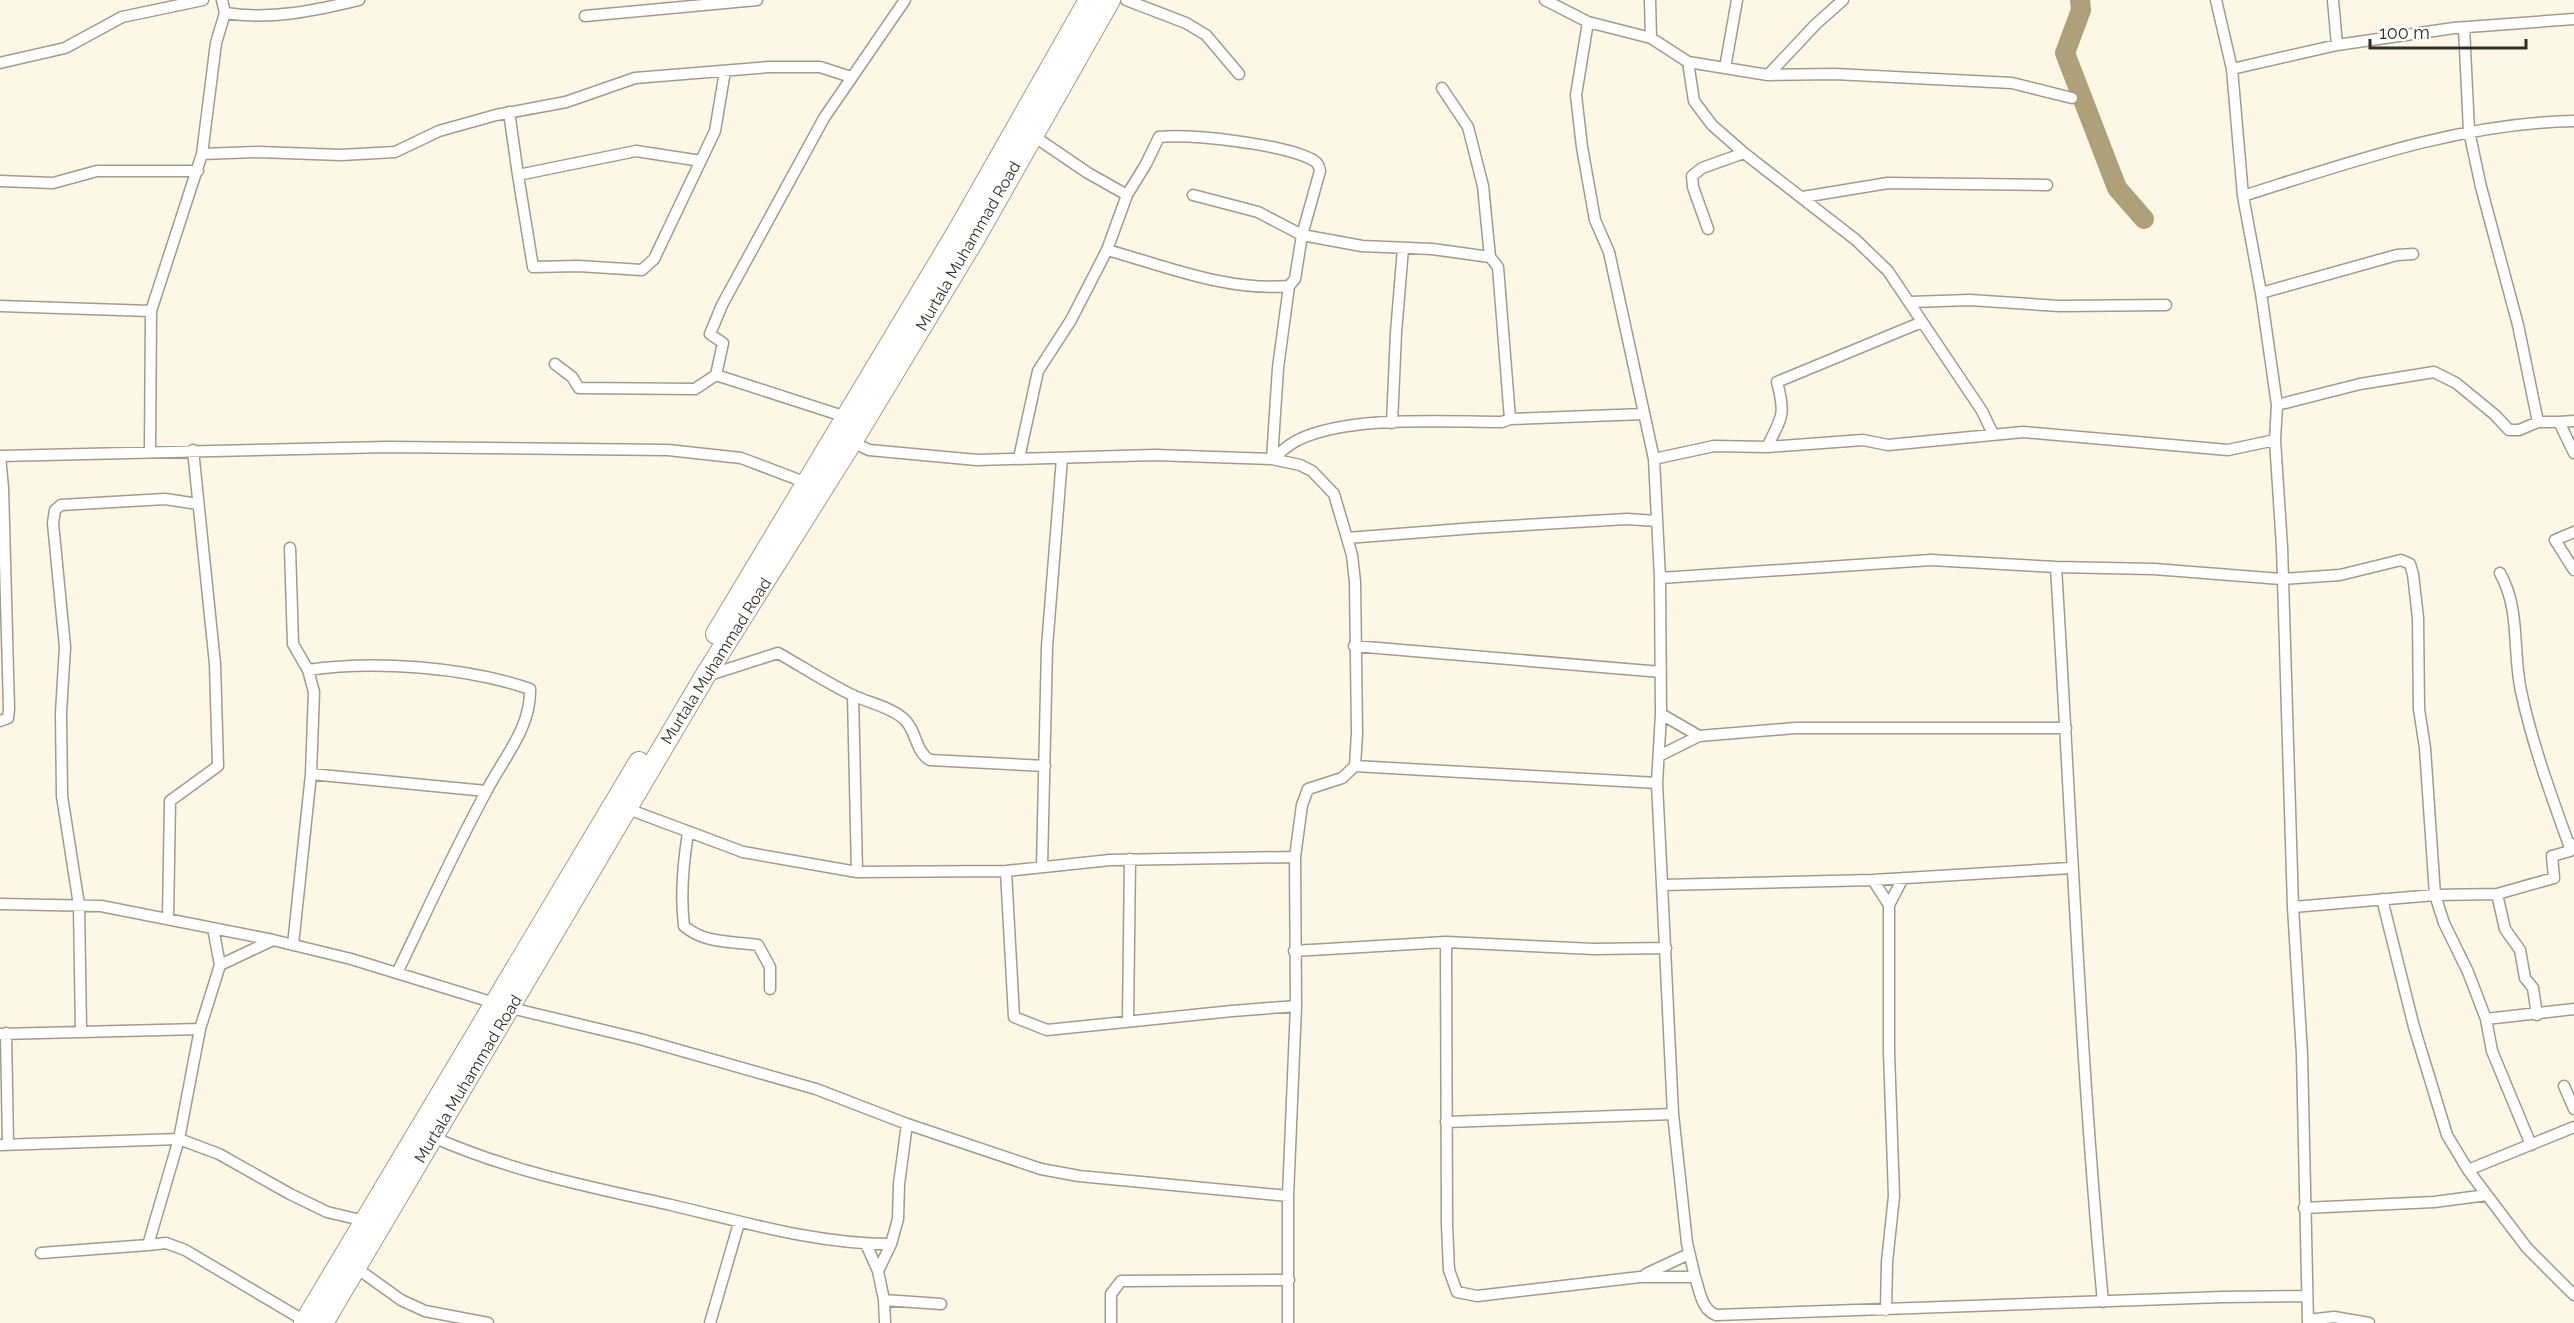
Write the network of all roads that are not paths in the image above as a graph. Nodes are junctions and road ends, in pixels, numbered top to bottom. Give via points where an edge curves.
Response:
1 (203, 0) edge
2 (222, 0) edge
3 (359, 0) edge
4 (757, 0) edge
5 (905, 0) edge
6 (1089, 0) edge
7 (1110, 0) edge
8 (1126, 0) edge
9 (1545, 0) edge
10 (1650, 0) edge
11 (1737, 0) edge
12 (1843, 0) edge
13 (2216, 0) edge
14 (2333, 0) edge
15 (225, 13) junction
16 (585, 16) dead end
17 (2574, 19) edge
18 (1588, 22) junction
19 (2464, 28) junction
20 (1651, 38) junction
21 (2337, 45) junction
22 (1688, 62) junction
23 (0, 63) edge
24 (1725, 68) junction
25 (2232, 69) junction
26 (725, 71) junction
27 (1239, 74) dead end
28 (1768, 75) junction
29 (851, 77) junction
30 (1442, 88) dead end
31 (2072, 98) dead end
32 (509, 112) junction
33 (2574, 121) edge
34 (2469, 131) junction
35 (1032, 135) junction
36 (1744, 153) junction
37 (202, 154) junction
38 (701, 161) junction
39 (198, 171) junction
40 (518, 175) junction
41 (0, 181) edge
42 (2047, 185) dead end
43 (1127, 195) junction
44 (1192, 195) dead end
45 (2243, 196) junction
46 (1803, 197) junction
47 (1708, 229) dead end
48 (967, 234) junction
49 (1302, 235) junction
50 (1403, 248) junction
51 (1107, 250) junction
52 (2413, 254) dead end
53 (1490, 257) junction
54 (1289, 286) junction
55 (2261, 293) junction
56 (1910, 302) junction
57 (2166, 305) dead end
58 (0, 306) edge
59 (151, 311) junction
60 (1922, 322) junction
61 (896, 352) junction
62 (555, 364) dead end
63 (716, 375) junction
64 (2277, 405) junction
65 (1644, 414) junction
66 (846, 417) junction
67 (1510, 420) junction
68 (2574, 421) edge
69 (2538, 422) junction
70 (2559, 422) junction
71 (1392, 423) junction
72 (1993, 434) junction
73 (2275, 440) junction
74 (852, 441) junction
75 (1767, 447) junction
76 (193, 450) junction
77 (150, 451) junction
78 (2574, 453) edge
79 (0, 456) edge
80 (1019, 458) junction
81 (1062, 458) junction
82 (1272, 459) junction
83 (1654, 459) junction
84 (807, 483) junction
85 (198, 504) junction
86 (1657, 521) junction
87 (2574, 532) edge
88 (1347, 538) junction
89 (290, 548) dead end
90 (2056, 567) junction
91 (2574, 570) edge
92 (2500, 573) dead end
93 (1660, 578) junction
94 (2282, 579) junction
95 (1354, 646) junction
96 (308, 670) junction
97 (1661, 672) junction
98 (705, 676) junction
99 (853, 695) junction
100 (1661, 714) junction
101 (0, 721) edge
102 (2066, 728) junction
103 (1699, 736) junction
104 (1659, 756) junction
105 (646, 764) junction
106 (1045, 766) junction
107 (1355, 766) junction
108 (311, 774) junction
109 (1657, 783) junction
110 (486, 791) junction
111 (628, 809) junction
112 (687, 833) junction
113 (2572, 845) edge
114 (1295, 857) junction
115 (1130, 859) junction
116 (1042, 866) junction
117 (2072, 868) junction
118 (1006, 871) junction
119 (857, 872) junction
120 (1903, 878) junction
121 (1873, 880) junction
122 (1662, 885) junction
123 (2435, 894) junction
124 (2497, 894) junction
125 (2382, 898) junction
126 (0, 904) edge
127 (1889, 904) junction
128 (79, 905) junction
129 (2293, 907) junction
130 (168, 919) junction
131 (213, 928) junction
132 (273, 940) junction
133 (1446, 942) junction
134 (293, 945) junction
135 (1666, 948) junction
136 (1294, 951) junction
137 (220, 965) junction
138 (397, 973) junction
139 (770, 989) dead end
140 (503, 1005) junction
141 (1296, 1006) junction
142 (2574, 1009) edge
143 (2537, 1015) junction
144 (2486, 1019) junction
145 (1128, 1022) junction
146 (200, 1029) junction
147 (81, 1031) junction
148 (3, 1033) edge
149 (2564, 1086) dead end
150 (2574, 1109) edge
151 (1673, 1114) junction
152 (1446, 1122) junction
153 (907, 1124) junction
154 (2574, 1127) edge
155 (433, 1137) junction
156 (179, 1139) junction
157 (4, 1144) edge
158 (2531, 1145) junction
159 (2468, 1170) junction
160 (2487, 1195) junction
161 (1288, 1196) junction
162 (2304, 1208) junction
163 (365, 1221) junction
164 (739, 1223) junction
165 (866, 1244) junction
166 (891, 1244) junction
167 (148, 1245) junction
168 (41, 1253) dead end
169 (1689, 1254) junction
170 (355, 1267) junction
171 (878, 1271) junction
172 (1640, 1277) junction
173 (1695, 1277) junction
174 (1289, 1280) junction
175 (2574, 1295) edge
176 (2307, 1296) junction
177 (884, 1300) junction
178 (2103, 1302) junction
179 (941, 1304) dead end
180 (1886, 1310) junction
181 (434, 1318) edge
182 (311, 1322) edge
183 (2308, 1322) edge
184 (489, 1323) edge
185 (710, 1323) edge
186 (885, 1323) edge
187 (1111, 1323) edge
188 (1288, 1323) edge
189 (2369, 1323) edge

1 - 23 street via 122,17 65,48
2 - 15 street
3 - 15 street via 294,14 251,17
4 - 16 street
5 - 29 street
6 - 48 highway, Murtala Muhammad Road
7 - 35 highway, Murtala Muhammad Road
8 - 27 street via 1206,35
9 - 18 street
10 - 20 street
11 - 24 street
12 - 28 street
13 - 25 street
14 - 21 street
15 - 37 street via 216,43
17 - 19 street
18 - 20 street
18 - 65 street via 1576,95 1581,147 1595,220 1609,252
19 - 21 street
19 - 34 street
20 - 22 street
21 - 25 street
22 - 24 street
22 - 36 street via 1694,101 1712,125
24 - 28 street
25 - 45 street
26 - 29 street via 820,67
26 - 32 street via 635,78 566,102
26 - 38 street via 715,131
28 - 31 street via 1836,74 2012,83
29 - 63 street via 824,118 722,305 710,334 723,343
30 - 53 street via 1468,126 1484,186
32 - 37 street via 439,132 395,152
32 - 40 street
33 - 34 street
34 - 45 street via 2363,158
34 - 69 street
35 - 43 street
35 - 48 highway, Murtala Muhammad Road
36 - 46 street
36 - 47 street via 1702,168 1692,176
37 - 39 street
38 - 40 street via 636,151
38 - 40 street via 654,259 642,270 533,267
39 - 41 street via 97,171 53,183
39 - 59 street
42 - 46 street via 1888,183
43 - 49 street via 1159,137 1195,136 1285,150 1313,160 1320,171
43 - 51 street
44 - 49 street via 1258,213
45 - 55 street
46 - 56 street via 1864,248
48 - 61 highway, Murtala Muhammad Road
49 - 50 street via 1362,246
49 - 54 street via 1295,279
50 - 53 street
50 - 71 street
51 - 54 street via 1203,277 1264,288
51 - 80 street via 1071,320 1038,371
52 - 55 street via 2397,255
53 - 67 street via 1498,267
54 - 82 street via 1277,377
55 - 64 street
56 - 57 street
56 - 60 street
58 - 59 street
59 - 77 street
60 - 72 street via 1983,411
60 - 75 street via 1778,382 1784,407
61 - 66 highway, Murtala Muhammad Road
61 - 74 highway, Murtala Muhammad Road
62 - 63 street via 579,388 695,389
63 - 66 street
64 - 69 street via 2360,384 2434,372 2456,383 2509,430
64 - 73 street
65 - 67 street
65 - 83 street
66 - 84 highway, Murtala Muhammad Road
67 - 71 street
68 - 70 street
69 - 70 street
70 - 78 street
71 - 82 street via 1339,428 1298,440
72 - 73 street via 2023,432 2228,450
72 - 75 street via 1888,445 1863,440
73 - 94 street
74 - 80 street via 868,450 977,460
74 - 98 highway, Murtala Muhammad Road
75 - 83 street via 1714,446
76 - 77 street
76 - 84 street via 668,450 741,458
76 - 85 street
77 - 79 street
79 - 101 street via 9,709 8,718
80 - 81 street
81 - 82 street via 1155,455
81 - 106 street via 1047,647
82 - 88 street via 1312,471 1334,494
83 - 86 street
84 - 105 highway, Murtala Muhammad Road
85 - 128 street via 165,500 61,505 55,510 65,647 62,796
85 - 130 street via 215,664 218,766 170,801
86 - 88 street via 1627,519
86 - 93 street
87 - 91 street via 2555,540
88 - 95 street via 1355,582
89 - 96 street via 293,644
90 - 93 street via 1931,560
90 - 94 street via 2154,569
90 - 102 street
92 - 113 street via 2513,600 2521,691 2555,805
93 - 97 street
94 - 123 street via 2340,574 2401,560 2410,564 2418,618 2418,709 2425,748
94 - 129 street
95 - 97 street
95 - 107 street
96 - 108 street via 314,692
96 - 110 street via 342,665 422,668 505,680 530,689 530,707 522,730
97 - 100 street
98 - 99 street via 778,653
98 - 105 highway, Murtala Muhammad Road
99 - 106 street via 902,717 912,726 923,756 930,760
99 - 119 street
100 - 103 street
100 - 104 street
102 - 103 street via 1795,728
102 - 117 street
103 - 104 street
104 - 109 street
105 - 111 highway, Murtala Muhammad Road
105 - 140 highway, Murtala Muhammad Road
106 - 116 street
107 - 109 street
107 - 114 street via 1342,778 1308,789
108 - 110 street
108 - 134 street
109 - 122 street
110 - 138 street
111 - 112 street
111 - 140 highway, Murtala Muhammad Road
112 - 119 street via 743,852
112 - 139 street via 682,869 684,926 709,940 758,945 770,967
113 - 124 street via 2570,851 2552,856 2554,878
114 - 115 street
114 - 136 street
115 - 116 street
115 - 145 street
116 - 118 street
117 - 120 street
117 - 178 street
118 - 119 street
118 - 145 street via 1014,1017 1047,1030
120 - 121 street
120 - 127 street
121 - 122 street
121 - 127 street
122 - 135 street
123 - 124 street
123 - 125 street
123 - 144 street
124 - 143 street via 2505,929 2520,950 2525,978 2534,988
125 - 129 street
125 - 159 street via 2414,1027 2447,1135
126 - 128 street
127 - 180 street via 1894,1196
128 - 130 street
128 - 147 street
129 - 162 street via 2302,1054
130 - 131 street
131 - 132 street
131 - 137 street
132 - 134 street
132 - 137 street
133 - 135 street via 1594,950
133 - 136 street
133 - 152 street
134 - 138 street
135 - 151 street
136 - 141 street
137 - 146 street
138 - 140 street
140 - 153 street via 816,1089
140 - 155 highway, Murtala Muhammad Road
140 - 163 highway, Murtala Muhammad Road
141 - 145 street
141 - 161 street
142 - 143 street
143 - 144 street
144 - 158 street via 2492,1051
146 - 147 street
146 - 156 street
147 - 148 street
148 - 157 street
149 - 150 street
151 - 152 street
151 - 169 street
152 - 172 street via 1449,1270 1457,1292 1477,1296 1506,1294
153 - 161 street via 1041,1169
153 - 166 street via 898,1219
154 - 158 street
155 - 164 street via 476,1156
155 - 170 highway, Murtala Muhammad Road
156 - 157 street
156 - 163 street via 219,1154 327,1212
156 - 167 street
158 - 159 street
159 - 160 street
160 - 162 street via 2434,1202
160 - 175 street via 2527,1248
161 - 174 street
162 - 176 street
163 - 182 highway, Murtala Muhammad Road
164 - 165 street
164 - 185 street
165 - 166 street
165 - 171 street
166 - 171 street
167 - 168 street
167 - 182 street via 166,1243 185,1250
169 - 172 street
169 - 173 street
170 - 181 street
170 - 182 highway, Murtala Muhammad Road
171 - 177 street
172 - 173 street
173 - 180 street via 1704,1305 1716,1315
174 - 187 street via 1121,1281 1111,1294
174 - 188 street
176 - 178 street
176 - 183 street
177 - 179 street
177 - 186 street
178 - 180 street
181 - 184 street
183 - 189 street via 2334,1317

